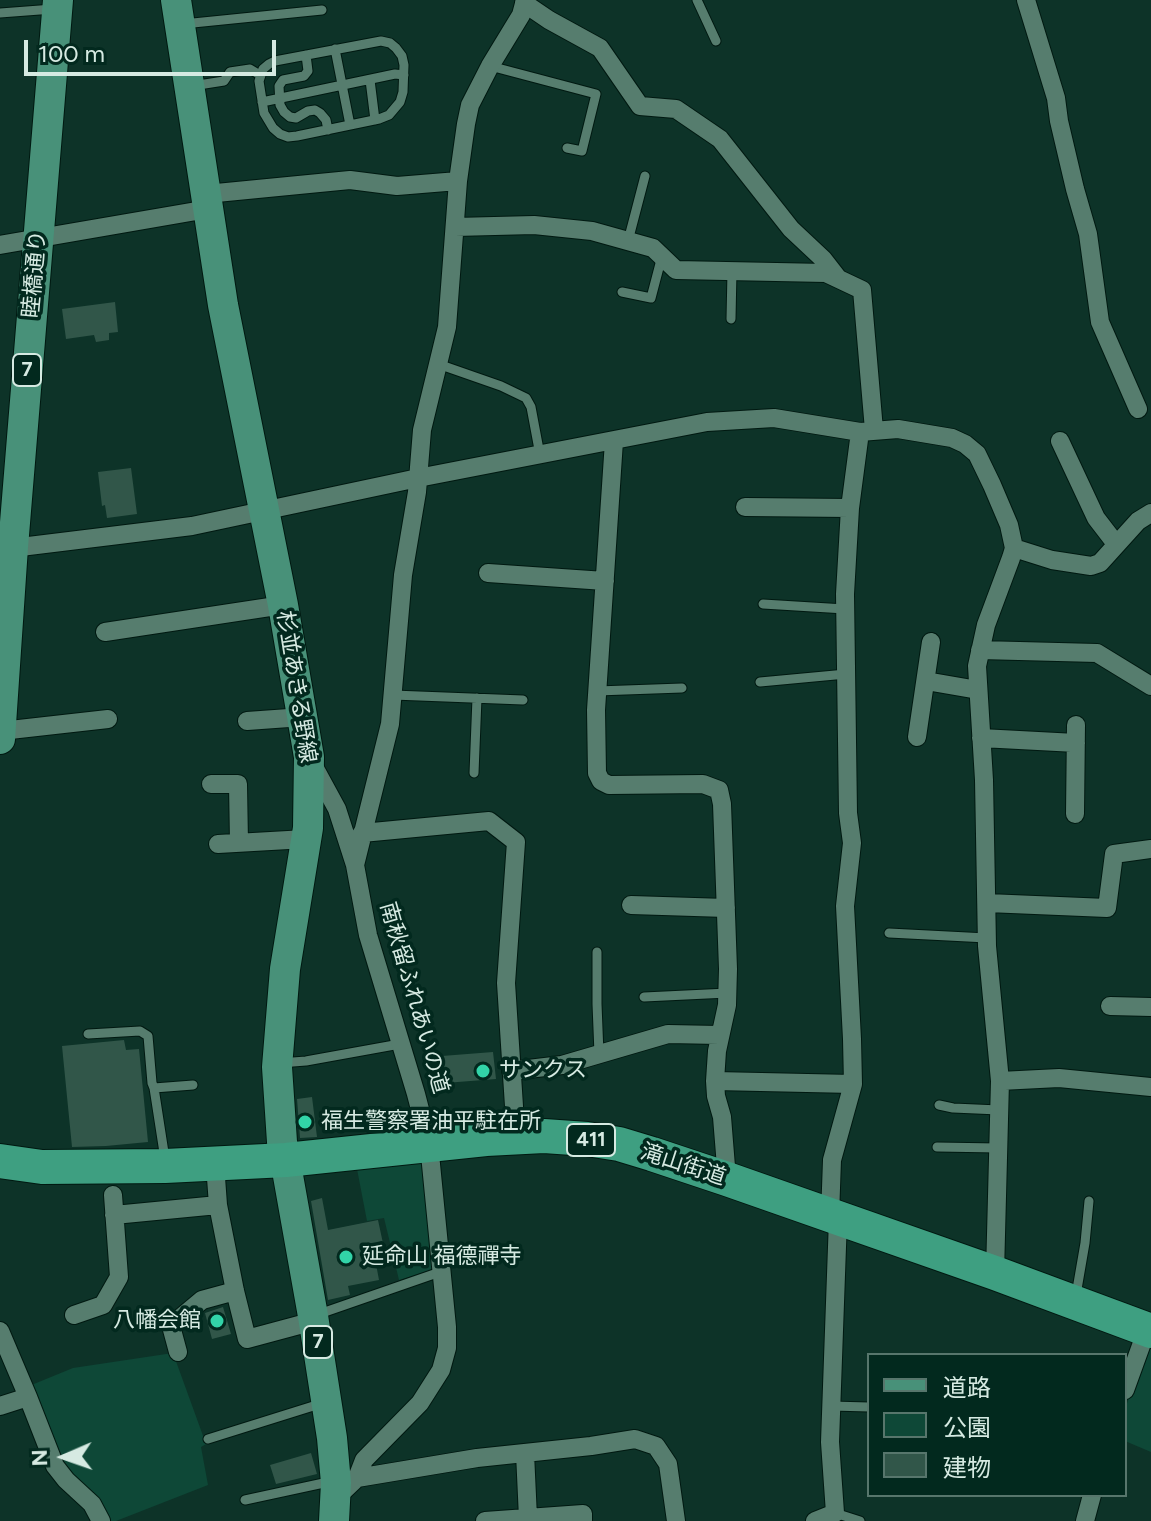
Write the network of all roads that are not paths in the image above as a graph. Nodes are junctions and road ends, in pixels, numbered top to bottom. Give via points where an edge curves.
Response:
1 (697, 0) edge
2 (1026, 0) edge
3 (525, 2) edge
4 (63, 3) edge
5 (322, 10) dead end
6 (178, 12) edge
7 (0, 13) edge
8 (716, 41) dead end
9 (335, 49) junction
10 (306, 55) junction
11 (490, 66) junction
12 (260, 75) junction
13 (404, 75) junction
14 (370, 80) junction
15 (342, 86) junction
16 (189, 87) junction
17 (279, 98) junction
18 (262, 102) junction
19 (375, 120) junction
20 (350, 125) junction
21 (328, 130) junction
22 (567, 148) dead end
23 (645, 176) dead end
24 (458, 181) junction
25 (207, 202) junction
26 (455, 227) junction
27 (38, 238) junction
28 (628, 241) junction
29 (0, 245) edge
30 (662, 256) junction
31 (732, 271) junction
32 (839, 279) junction
33 (622, 292) dead end
34 (731, 319) dead end
35 (438, 364) junction
36 (1138, 409) dead end
37 (867, 431) junction
38 (614, 441) junction
39 (1060, 441) dead end
40 (540, 455) junction
41 (418, 478) junction
42 (745, 507) dead end
43 (850, 508) junction
44 (264, 511) junction
45 (1151, 513) edge
46 (1116, 544) junction
47 (7, 548) edge
48 (1014, 548) junction
49 (488, 573) dead end
50 (605, 581) junction
51 (763, 604) dead end
52 (283, 605) junction
53 (845, 609) junction
54 (105, 632) dead end
55 (931, 642) dead end
56 (980, 650) junction
57 (846, 674) junction
58 (926, 681) junction
59 (760, 682) dead end
60 (1151, 686) edge
61 (682, 688) dead end
62 (978, 690) junction
63 (597, 691) junction
64 (393, 695) junction
65 (477, 698) junction
66 (523, 700) dead end
67 (303, 717) junction
68 (108, 719) dead end
69 (247, 721) dead end
70 (1, 731) edge
71 (917, 737) dead end
72 (981, 738) junction
73 (0, 739) edge
74 (309, 757) junction
75 (474, 773) dead end
76 (211, 784) dead end
77 (1075, 814) dead end
78 (362, 833) junction
79 (306, 839) junction
80 (239, 843) junction
81 (218, 844) dead end
82 (1151, 849) edge
83 (355, 865) junction
84 (987, 903) junction
85 (631, 905) dead end
86 (726, 908) junction
87 (889, 933) dead end
88 (987, 938) junction
89 (597, 952) dead end
90 (728, 993) junction
91 (644, 997) dead end
92 (1110, 1006) dead end
93 (1151, 1007) edge
94 (88, 1034) dead end
95 (719, 1035) junction
96 (400, 1044) junction
97 (599, 1054) junction
98 (277, 1063) junction
99 (511, 1071) junction
100 (715, 1081) junction
101 (1000, 1081) junction
102 (853, 1084) junction
103 (193, 1085) dead end
104 (1151, 1087) edge
105 (154, 1088) junction
106 (939, 1105) dead end
107 (999, 1110) junction
108 (516, 1137) junction
109 (429, 1144) junction
110 (937, 1147) dead end
111 (998, 1148) junction
112 (286, 1160) junction
113 (0, 1161) edge
114 (215, 1164) junction
115 (165, 1166) junction
116 (727, 1179) junction
117 (113, 1195) dead end
118 (1089, 1201) dead end
119 (218, 1205) junction
120 (114, 1215) junction
121 (834, 1217) junction
122 (440, 1272) junction
123 (995, 1273) junction
124 (235, 1291) junction
125 (1073, 1302) junction
126 (74, 1317) dead end
127 (314, 1319) junction
128 (1150, 1328) edge
129 (0, 1331) edge
130 (178, 1352) dead end
131 (1127, 1385) edge
132 (28, 1397) junction
133 (327, 1402) junction
134 (0, 1406) edge
135 (831, 1406) junction
136 (867, 1407) edge
137 (208, 1439) dead end
138 (525, 1453) junction
139 (341, 1494) edge
140 (1091, 1497) edge
141 (245, 1500) dead end
142 (835, 1513) junction
143 (528, 1518) junction
144 (101, 1521) edge
145 (485, 1521) edge
146 (583, 1521) edge
147 (676, 1521) edge
148 (815, 1521) edge
149 (860, 1521) edge
150 (1085, 1521) edge

1 - 8 lane
2 - 36 street via 1088,234 1100,322
3 - 11 street
3 - 32 street via 600,48 640,106 676,109 720,139 791,229
4 - 7 lane
4 - 27 main road, 睦橋通り / 7
5 - 6 lane
6 - 16 main road, 杉並あきる野線 / 7
9 - 10 lane
9 - 13 lane via 390,43 402,56
9 - 15 lane
10 - 12 lane via 275,61
10 - 17 lane via 308,71 283,80
11 - 22 lane via 596,94 582,151
11 - 24 street via 470,105
12 - 16 lane via 250,69 230,72 224,81
12 - 18 lane
13 - 14 lane
13 - 19 lane via 400,102 389,115
14 - 15 lane
14 - 19 lane
15 - 17 lane
15 - 20 lane
16 - 25 main road, 杉並あきる野線 / 7
17 - 18 lane
17 - 21 lane via 290,117 315,110
18 - 21 lane via 268,121 280,134
19 - 20 lane
20 - 21 lane
23 - 28 lane
24 - 25 street via 397,186 350,180
24 - 26 street
25 - 27 street
25 - 44 main road, 杉並あきる野線 / 7
26 - 28 street via 534,225
26 - 35 street via 447,327
27 - 29 street
27 - 47 main road, 睦橋通り / 7
28 - 30 street
30 - 31 street via 676,270
30 - 33 lane via 651,298
31 - 32 street via 826,273
31 - 34 lane
32 - 37 street via 862,290
35 - 40 lane via 526,398
35 - 41 street via 422,430
37 - 38 street via 774,418 707,422
37 - 43 street
37 - 48 street via 898,429 965,444 977,454 992,485
38 - 40 street
38 - 50 street
39 - 46 street via 1096,518
40 - 41 street
41 - 44 street
41 - 64 street
42 - 43 street
43 - 53 street
44 - 47 street via 192,526
44 - 52 main road, 杉並あきる野線 / 7
45 - 46 street
46 - 48 street via 1091,566
47 - 70 main road, 睦橋通り / 7
48 - 56 street
49 - 50 street
50 - 63 street
51 - 53 lane
52 - 54 street
52 - 67 main road, 杉並あきる野線 / 7
53 - 57 street
55 - 58 street
56 - 60 street via 1097,653
56 - 62 street
57 - 59 lane
57 - 102 street via 852,843 845,906
58 - 62 street
58 - 71 street
61 - 63 lane
62 - 72 street
63 - 86 street via 601,781 703,784 719,790
64 - 65 lane
64 - 78 street
65 - 66 lane
65 - 75 lane
67 - 69 street
67 - 74 main road, 杉並あきる野線 / 7
68 - 70 street
70 - 73 main road, 睦橋通り / 7
72 - 77 street via 1076,734
72 - 84 street
74 - 79 main road, 杉並あきる野線 / 7
74 - 83 street, 南秋留ふれあいの道 via 337,809
76 - 80 street via 238,784
78 - 83 street
78 - 99 street via 489,821 516,842 506,983
79 - 80 street
79 - 98 main road, 杉並あきる野線 / 7 via 285,969
80 - 81 street
82 - 84 street via 1114,854 1107,908
83 - 96 street, 南秋留ふれあいの道 via 368,935
84 - 88 street
85 - 86 street
86 - 90 street
87 - 88 lane
88 - 101 street
89 - 97 lane
90 - 91 lane
90 - 95 street
92 - 93 street
94 - 105 lane via 140,1031 148,1036
95 - 97 street via 668,1034
95 - 100 street
96 - 98 lane
96 - 109 street, 南秋留ふれあいの道
97 - 99 street
98 - 112 main road, 杉並あきる野線 / 7
99 - 108 street
100 - 102 street
100 - 116 street
101 - 104 street via 1059,1078
101 - 107 street
102 - 121 street via 832,1160
103 - 105 lane
105 - 115 lane
106 - 107 lane
107 - 111 street
108 - 109 highway, 滝山街道 / 411
108 - 116 highway, 滝山街道 / 411 via 619,1144
109 - 112 highway, 滝山街道 / 411
109 - 122 street, 南秋留ふれあいの道
110 - 111 lane
111 - 123 street
112 - 114 highway, 滝山街道 / 411
112 - 127 main road, 杉並あきる野線 / 7
113 - 115 highway, 滝山街道 / 411 via 42,1167
114 - 115 highway, 滝山街道 / 411
114 - 119 street
116 - 121 highway, 滝山街道 / 411
117 - 120 street
118 - 125 lane
119 - 120 street
119 - 124 street
120 - 126 street via 119,1277 103,1305
121 - 123 highway, 滝山街道 / 411
121 - 135 street
122 - 127 lane
122 - 139 street, 南秋留ふれあいの道 via 447,1327 441,1370 420,1403 364,1460
123 - 125 highway, 滝山街道 / 411
124 - 127 street via 247,1339
124 - 130 street via 202,1300 171,1326
125 - 128 highway, 滝山街道 / 411
127 - 133 main road, 杉並あきる野線 / 7
128 - 131 street
129 - 132 street
132 - 134 street
132 - 144 street via 55,1466 92,1504
133 - 137 lane
133 - 139 main road, 杉並あきる野線 / 7
135 - 136 lane
135 - 142 street
138 - 139 street via 477,1458
138 - 143 street
138 - 147 street via 635,1439 656,1446 668,1464
139 - 141 lane
140 - 150 street
142 - 148 street
142 - 149 lane
143 - 145 street
143 - 146 street via 583,1514

